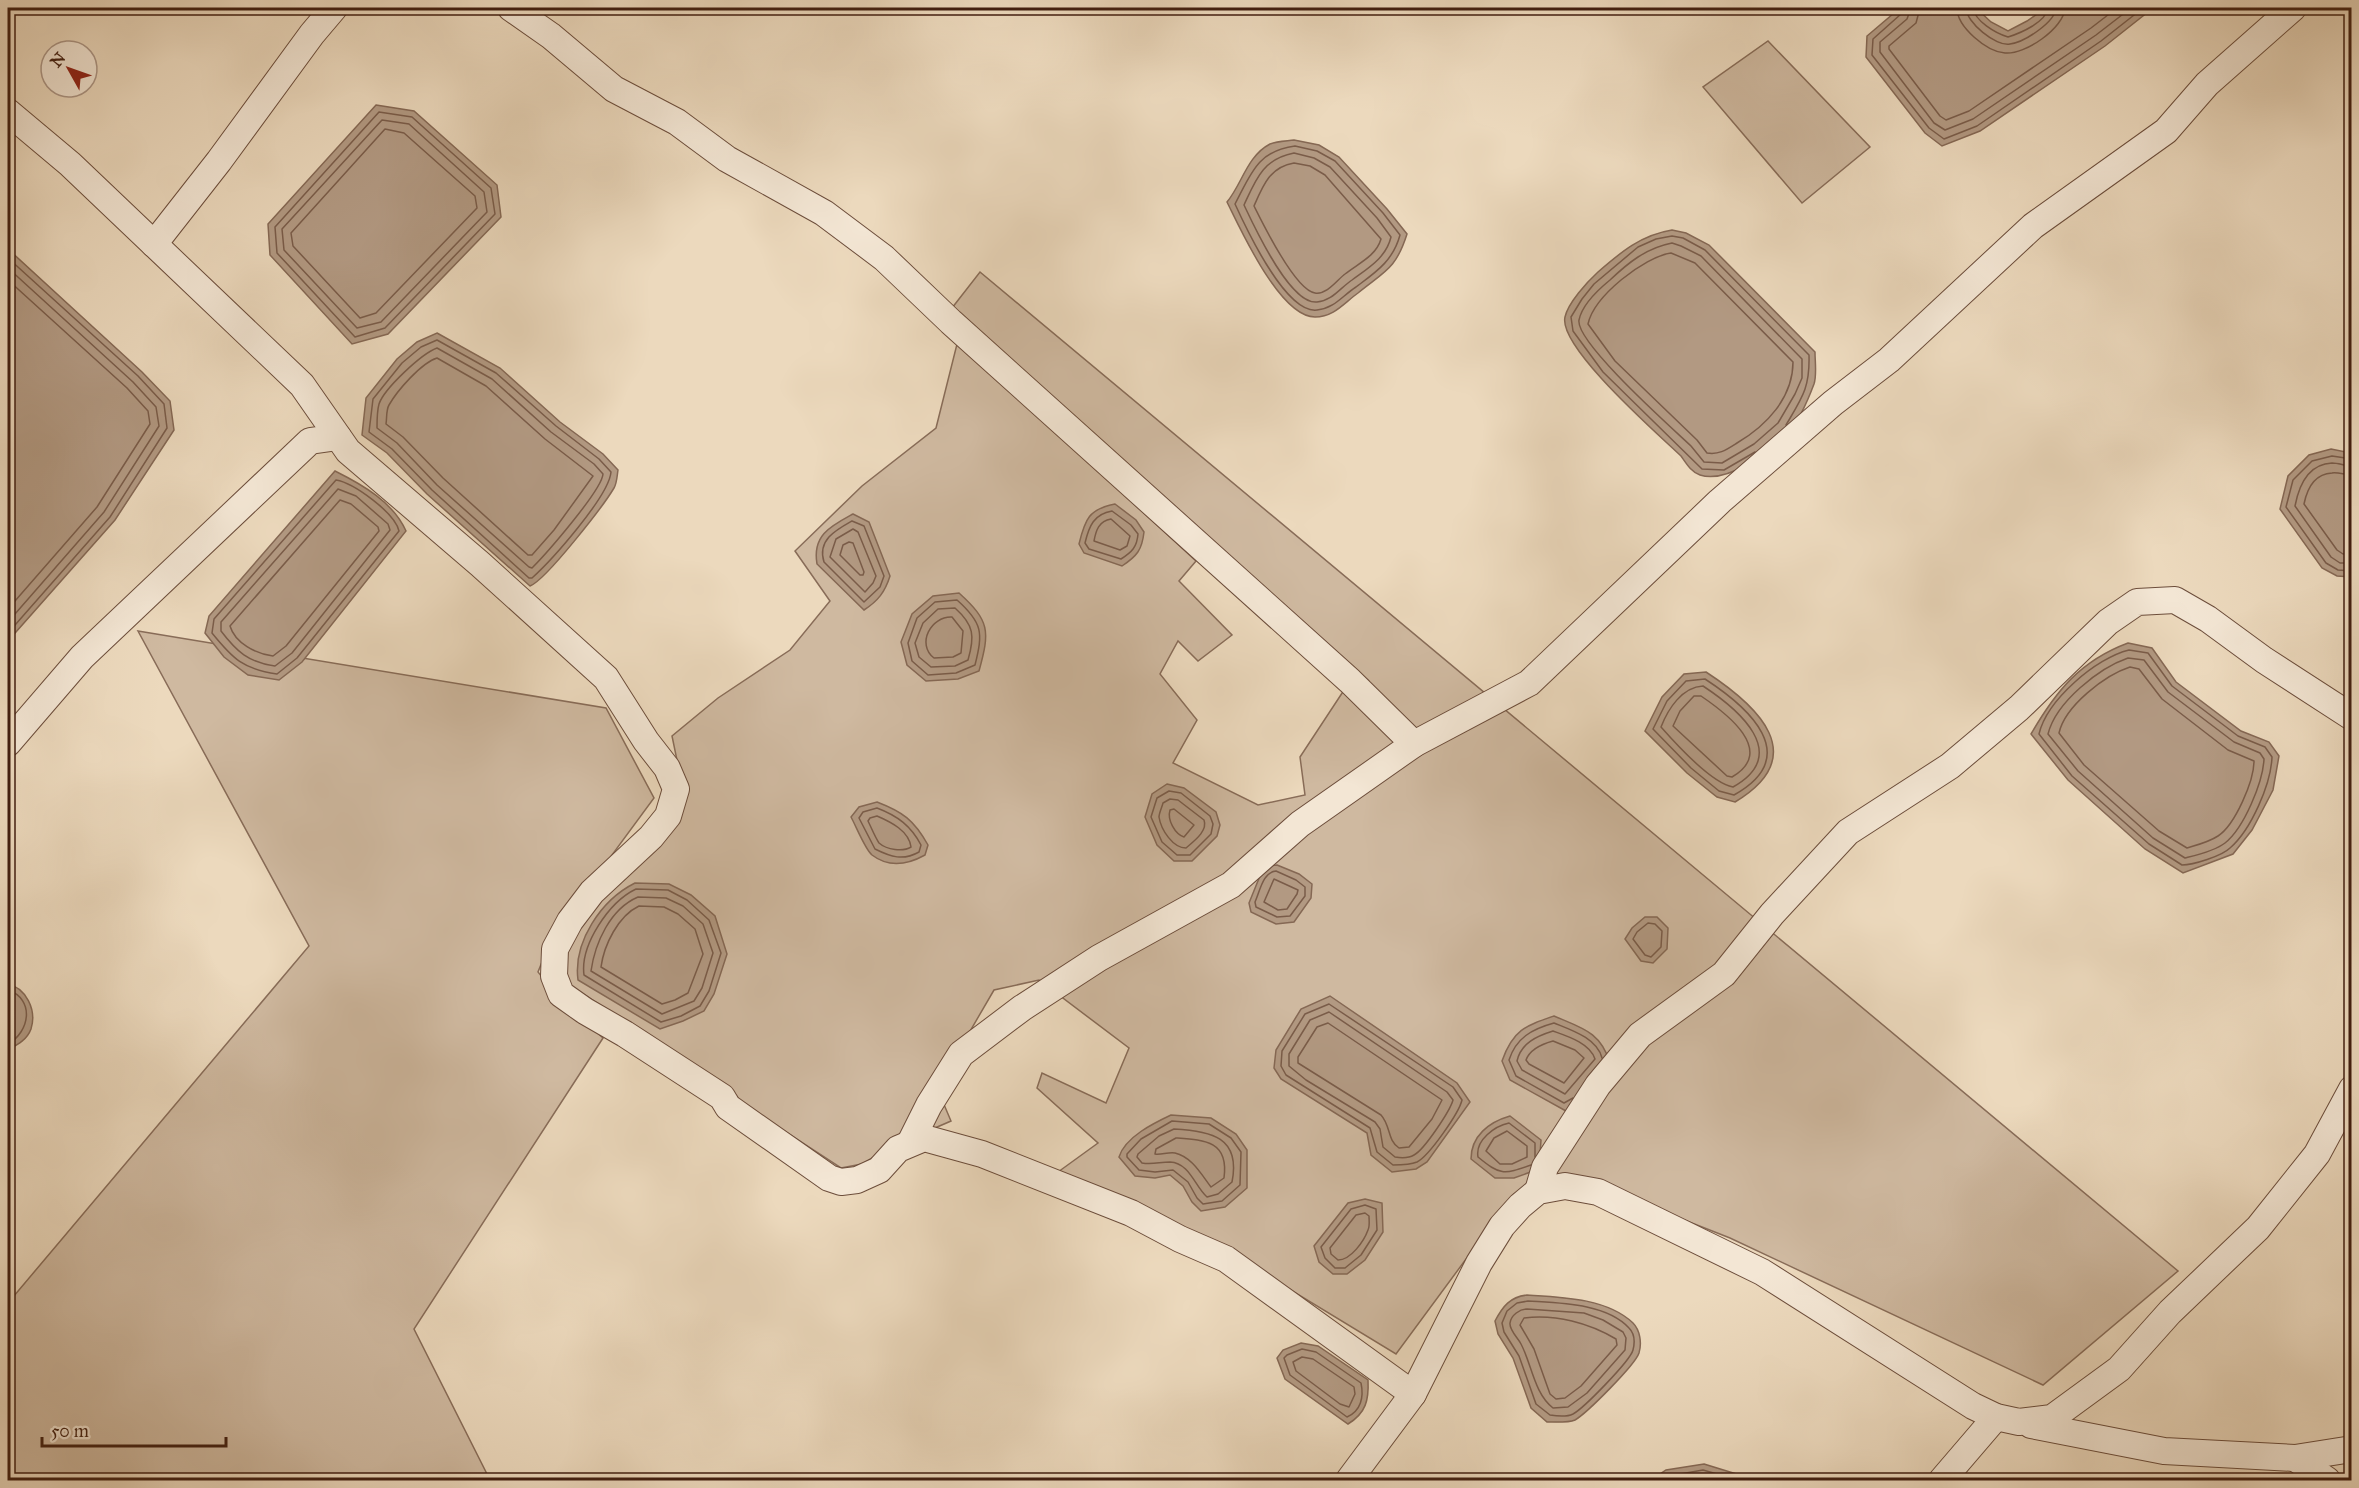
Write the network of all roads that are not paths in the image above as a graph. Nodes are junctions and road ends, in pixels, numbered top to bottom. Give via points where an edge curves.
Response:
1 (334, 8) edge
2 (511, 8) edge
3 (2294, 8) edge
4 (8, 112) edge
5 (154, 244) junction
6 (338, 437) junction
7 (2352, 717) edge
8 (8, 743) edge
9 (1414, 744) junction
10 (2352, 1089) edge
11 (910, 1143) junction
12 (1538, 1191) junction
13 (1413, 1394) junction
14 (2007, 1420) junction
15 (2352, 1449) edge
16 (2295, 1458) junction
17 (1349, 1480) edge
18 (1942, 1480) edge
19 (2327, 1480) edge

1 - 5 street
2 - 9 street via 614,89 677,122 727,159 824,213 884,258 1350,681
3 - 9 street via 2207,84 2166,131 2033,226 1889,360 1729,494 1529,682
4 - 5 street via 70,164
5 - 6 street via 302,385
6 - 8 street via 310,441 82,657
6 - 11 street via 348,451 606,678 667,768 676,789 668,816 592,892 570,921 555,949 554,976 561,994 722,1096 728,1107 829,1178 841,1182 857,1180 879,1170 898,1149
7 - 12 street via 2175,600 2137,602 2108,622 2019,708 1950,766 1848,832 1724,974 1640,1035 1598,1085 1545,1167
9 - 11 street via 1300,824 1231,885 1099,958 960,1054
10 - 14 street via 2318,1154 2258,1228 2170,1312 2119,1369 2052,1418
11 - 13 street via 924,1138 982,1154 1131,1213 1226,1259
12 - 13 street via 1496,1235
12 - 14 street via 1565,1186 1598,1192 1762,1272 1973,1406
13 - 17 street
14 - 16 street via 2164,1451
14 - 18 street
15 - 16 street
16 - 19 street

